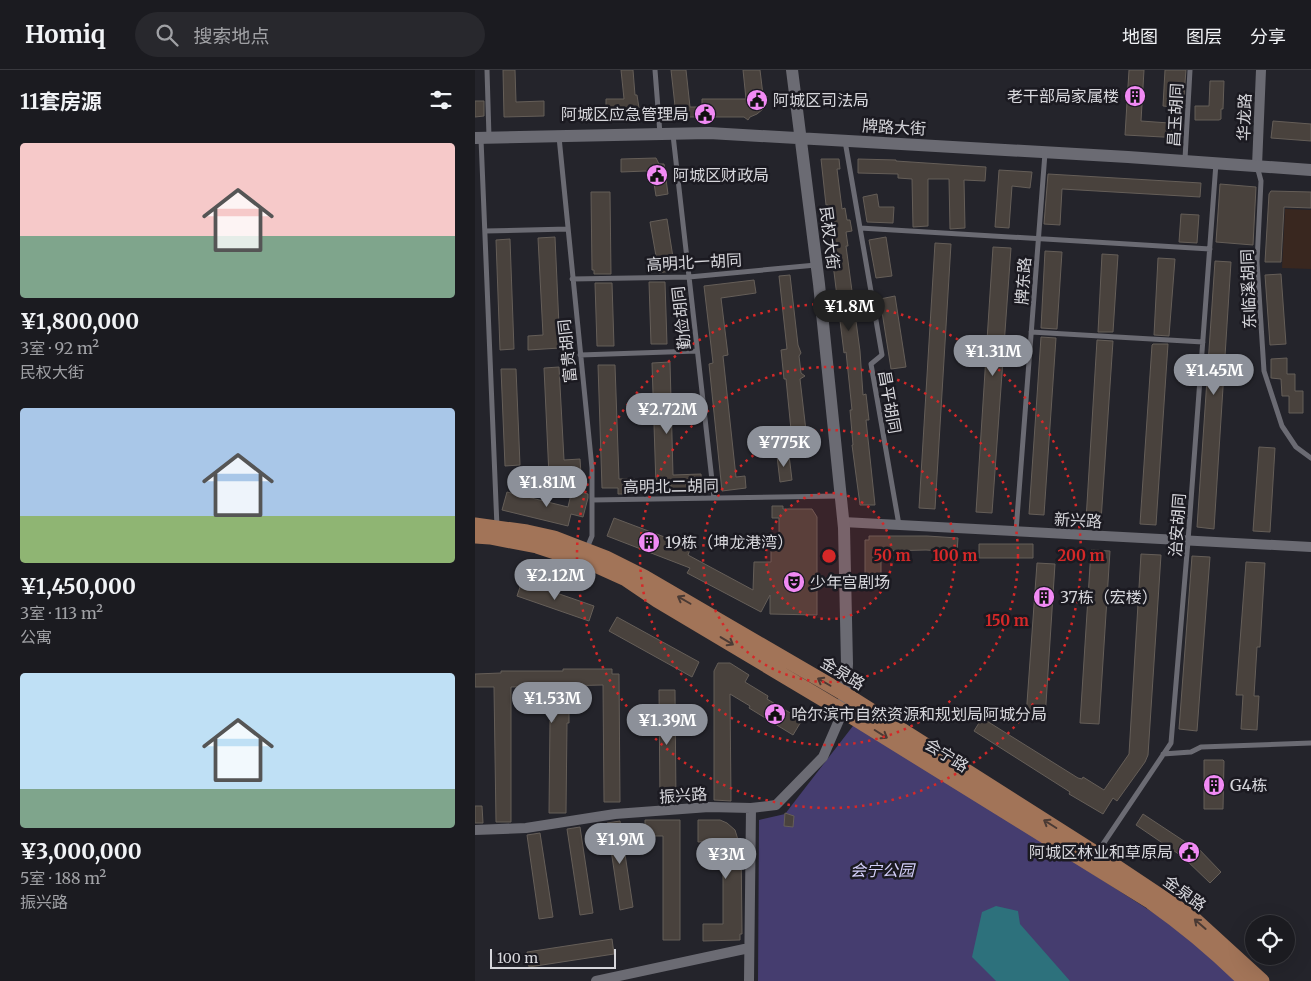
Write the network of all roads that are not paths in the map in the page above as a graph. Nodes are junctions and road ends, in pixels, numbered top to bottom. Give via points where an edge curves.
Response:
1 (487, 70) edge
2 (655, 70) edge
3 (792, 70) edge
4 (1190, 70) edge
5 (1261, 70) edge
6 (660, 134) junction
7 (673, 134) junction
8 (559, 136) junction
9 (482, 138) edge
10 (801, 138) junction
11 (845, 140) junction
12 (1045, 152) junction
13 (1185, 161) junction
14 (1216, 163) junction
15 (1257, 166) junction
16 (1311, 170) edge
17 (861, 228) junction
18 (568, 229) junction
19 (485, 231) junction
20 (1038, 240) junction
21 (1210, 249) junction
22 (817, 265) junction
23 (689, 277) junction
24 (573, 279) junction
25 (1031, 332) junction
26 (1203, 342) junction
27 (697, 352) junction
28 (580, 354) junction
29 (1311, 458) edge
30 (841, 496) junction
31 (714, 498) junction
32 (592, 500) junction
33 (843, 522) junction
34 (475, 525) edge
35 (899, 525) junction
36 (1016, 531) junction
37 (497, 533) junction
38 (475, 536) edge
39 (1188, 541) junction
40 (1311, 547) edge
41 (584, 555) junction
42 (845, 694) junction
43 (843, 711) junction
44 (1311, 743) edge
45 (1163, 754) junction
46 (751, 808) junction
47 (475, 830) edge
48 (1093, 859) junction
49 (749, 948) junction
50 (597, 981) edge
51 (749, 981) edge
52 (1245, 981) edge
53 (1261, 981) edge

1 - 9 lane
2 - 6 lane
3 - 10 street, 民权大街
4 - 13 lane, 昌玉胡同
5 - 15 street, 华龙路
6 - 7 street, 牌路大街
6 - 8 street, 牌路大街
7 - 10 street, 牌路大街
7 - 23 lane, 勤俭胡同
8 - 9 street, 牌路大街
8 - 18 lane, 富贵胡同
9 - 19 lane
10 - 11 street, 牌路大街
10 - 22 street, 民权大街
11 - 12 street, 牌路大街
11 - 17 lane, 昌平胡同
12 - 13 street, 牌路大街
12 - 20 lane, 牌东路
13 - 14 street, 牌路大街
14 - 15 street, 牌路大街
14 - 21 lane, 治安胡同
15 - 16 street, 牌路大街
15 - 29 lane, 东临溪胡同 via 1261,181 1257,262 1264,371 1282,426 1296,447
17 - 20 lane
17 - 35 lane, 昌平胡同 via 882,355 871,364
18 - 19 lane
18 - 24 lane, 富贵胡同
19 - 37 lane
20 - 21 lane
20 - 25 lane, 牌东路
21 - 26 lane, 治安胡同
22 - 23 lane, 高明北一胡同
22 - 30 street, 民权大街
23 - 24 lane, 高明北一胡同
23 - 27 lane, 勤俭胡同
24 - 28 lane, 富贵胡同
25 - 26 lane
25 - 36 lane, 牌东路
26 - 39 lane, 治安胡同
27 - 28 lane
27 - 31 lane, 勤俭胡同
28 - 32 lane, 富贵胡同 via 592,468
30 - 31 lane, 高明北二胡同
30 - 33 street, 民权大街
31 - 32 lane, 高明北二胡同
32 - 41 lane, 富贵胡同 via 592,536
33 - 35 street, 新兴路
33 - 42 street, 民权大街
34 - 37 main road
35 - 36 street, 新兴路
36 - 39 street, 新兴路
37 - 38 main road, 会宁路
37 - 41 main road, 会宁路 via 537,546
39 - 40 street, 新兴路
39 - 45 lane, 治安胡同 via 1171,743
42 -> 41 main road, 金泉路 via 644,577
41 -> 43 main road, 会宁路
42 - 43 street, 民权大街
48 -> 42 main road, 金泉路
43 - 46 street, 振兴路 via 823,757 776,805
43 -> 48 main road, 会宁路
44 - 45 lane via 1201,747 1191,752
45 - 48 lane, 治安胡同
46 - 47 street, 振兴路 via 709,807 615,814 526,828
46 - 49 street
48 - 52 main road, 会宁路 via 1180,923
53 -> 48 main road, 金泉路 via 1193,918
49 - 50 street
49 - 51 street

